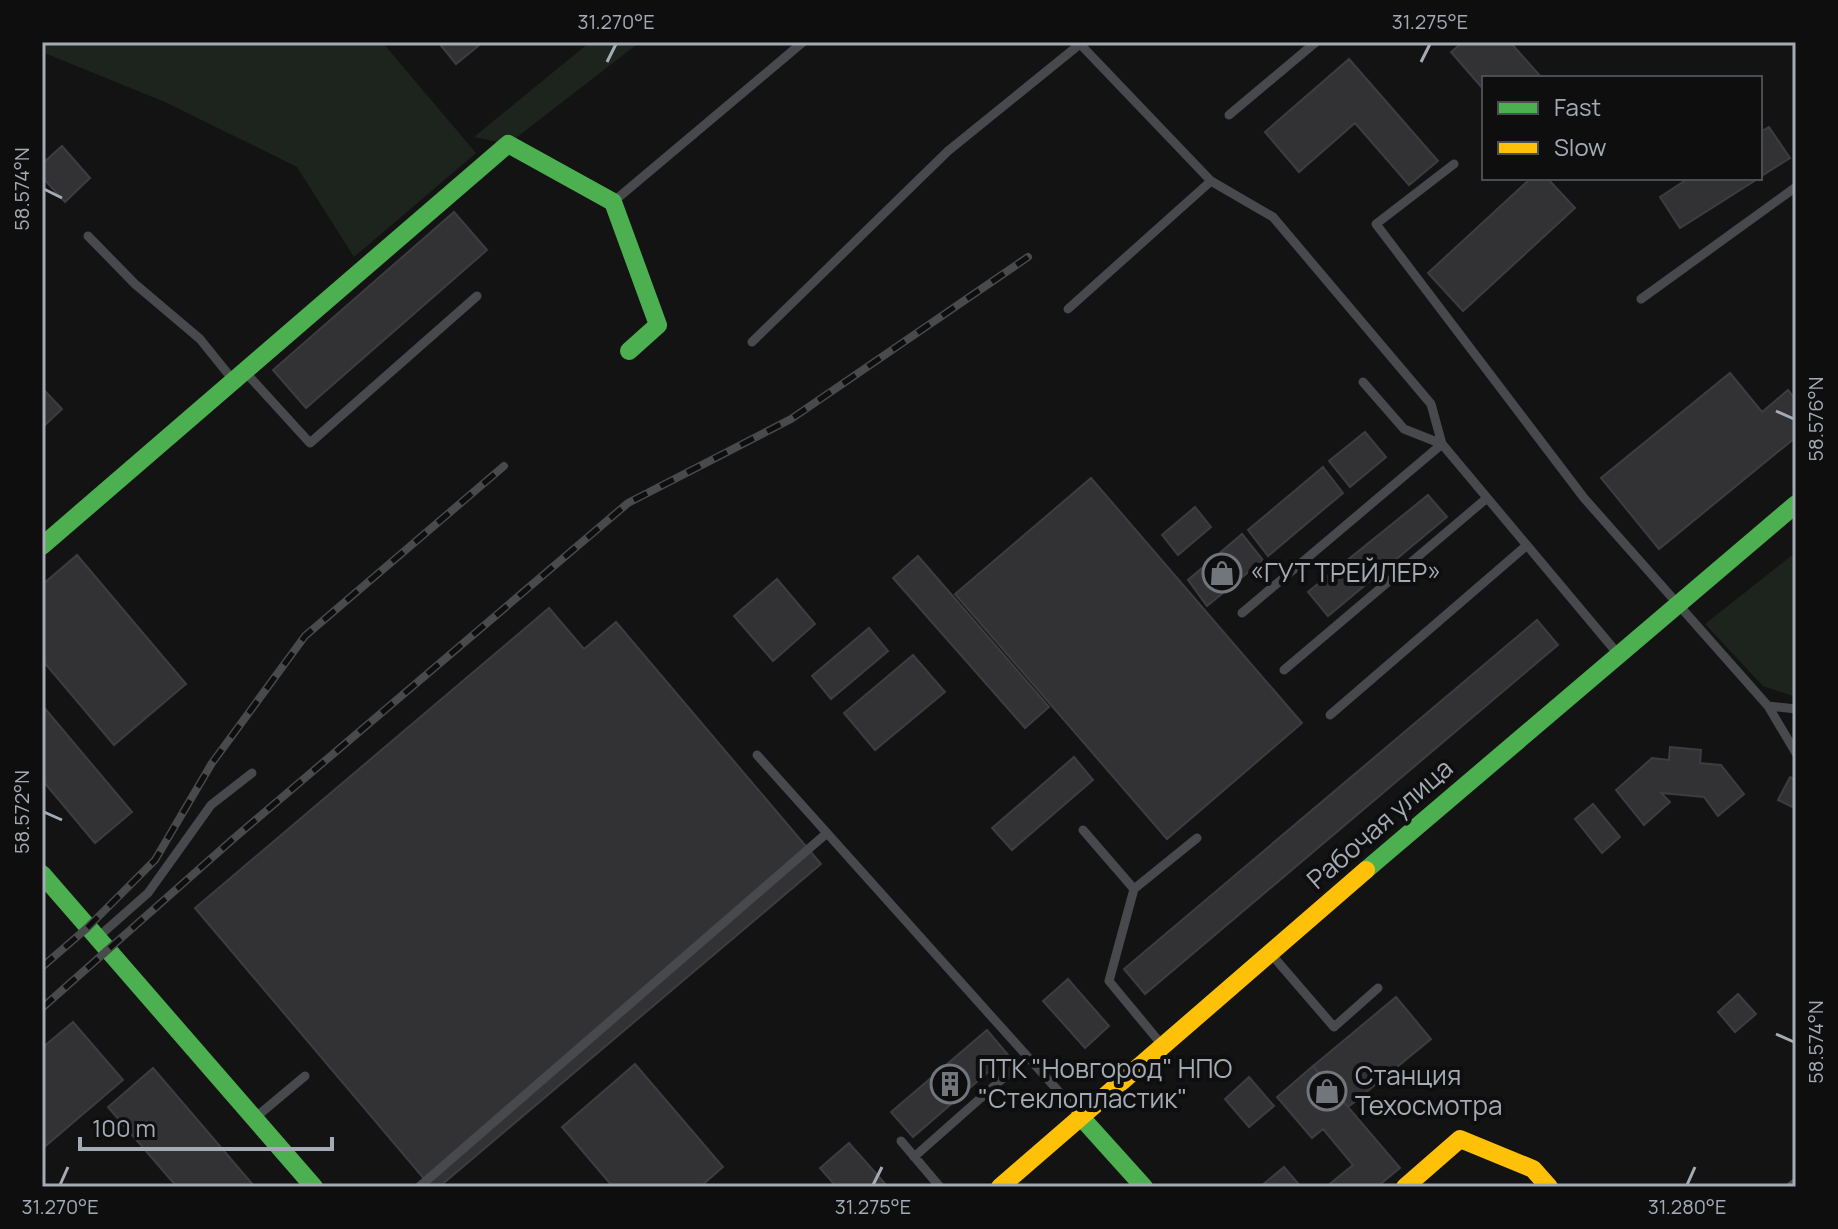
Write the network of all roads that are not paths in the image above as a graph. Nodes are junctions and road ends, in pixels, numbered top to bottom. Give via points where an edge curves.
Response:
1 (803, 42) edge
2 (1316, 42) edge
3 (1229, 115) dead end
4 (1454, 164) dead end
5 (1211, 181) junction
6 (1796, 187) edge
7 (613, 202) junction
8 (88, 236) dead end
9 (477, 296) dead end
10 (1641, 299) dead end
11 (1068, 309) dead end
12 (752, 342) dead end
13 (629, 351) dead end
14 (239, 376) junction
15 (1363, 382) dead end
16 (1442, 444) junction
17 (1487, 498) junction
18 (1796, 504) edge
19 (42, 546) edge
20 (1526, 546) junction
21 (1676, 605) junction
22 (1242, 613) dead end
23 (1618, 654) junction
24 (1284, 670) dead end
25 (1768, 706) junction
26 (1796, 709) edge
27 (1330, 715) dead end
28 (1796, 753) edge
29 (757, 755) dead end
30 (252, 773) dead end
31 (1083, 830) dead end
32 (827, 833) junction
33 (1197, 838) dead end
34 (42, 874) edge
35 (1134, 889) junction
36 (96, 938) junction
37 (1270, 953) junction
38 (1378, 988) dead end
39 (1163, 1046) junction
40 (1027, 1057) junction
41 (305, 1076) dead end
42 (1080, 1116) junction
43 (254, 1118) junction
44 (901, 1141) dead end
45 (914, 1157) junction
46 (1796, 1182) edge
47 (314, 1187) edge
48 (419, 1187) edge
49 (940, 1187) edge
50 (1000, 1187) edge
51 (1144, 1187) edge
52 (1405, 1187) edge
53 (1549, 1187) edge
54 (1790, 1187) edge

1 - 7 lane
2 - 3 lane
4 - 21 lane via 1376,224 1584,498
5 - 11 lane
5 - 12 lane via 1080,44 948,151
5 - 16 lane via 1273,217 1431,404
6 - 10 lane
7 - 13 street via 658,325
7 - 14 street via 508,144
8 - 14 lane
9 - 14 lane via 310,443
14 - 19 street
15 - 16 lane via 1404,429
16 - 17 lane
16 - 22 lane
17 - 20 lane
17 - 24 lane
18 - 21 street, Рабочая улица
20 - 23 lane
20 - 27 lane
21 - 23 street, Рабочая улица
21 - 25 lane
23 - 37 street, Рабочая улица
25 - 26 lane
25 - 28 lane
29 - 32 lane
30 - 36 lane via 211,805 148,893
31 - 35 lane
32 - 40 lane
32 - 48 lane
33 - 35 lane
34 - 36 street
35 - 39 lane via 1109,981
36 - 43 street
37 - 38 lane via 1334,1027
37 - 39 street, Рабочая улица
39 - 42 street, Рабочая улица
40 - 42 lane
40 - 45 lane
41 - 43 lane
42 - 50 street, Рабочая улица
42 - 51 street
43 - 47 street
44 - 45 lane
45 - 49 lane
46 - 54 lane
52 - 53 street via 1460,1139 1533,1169

